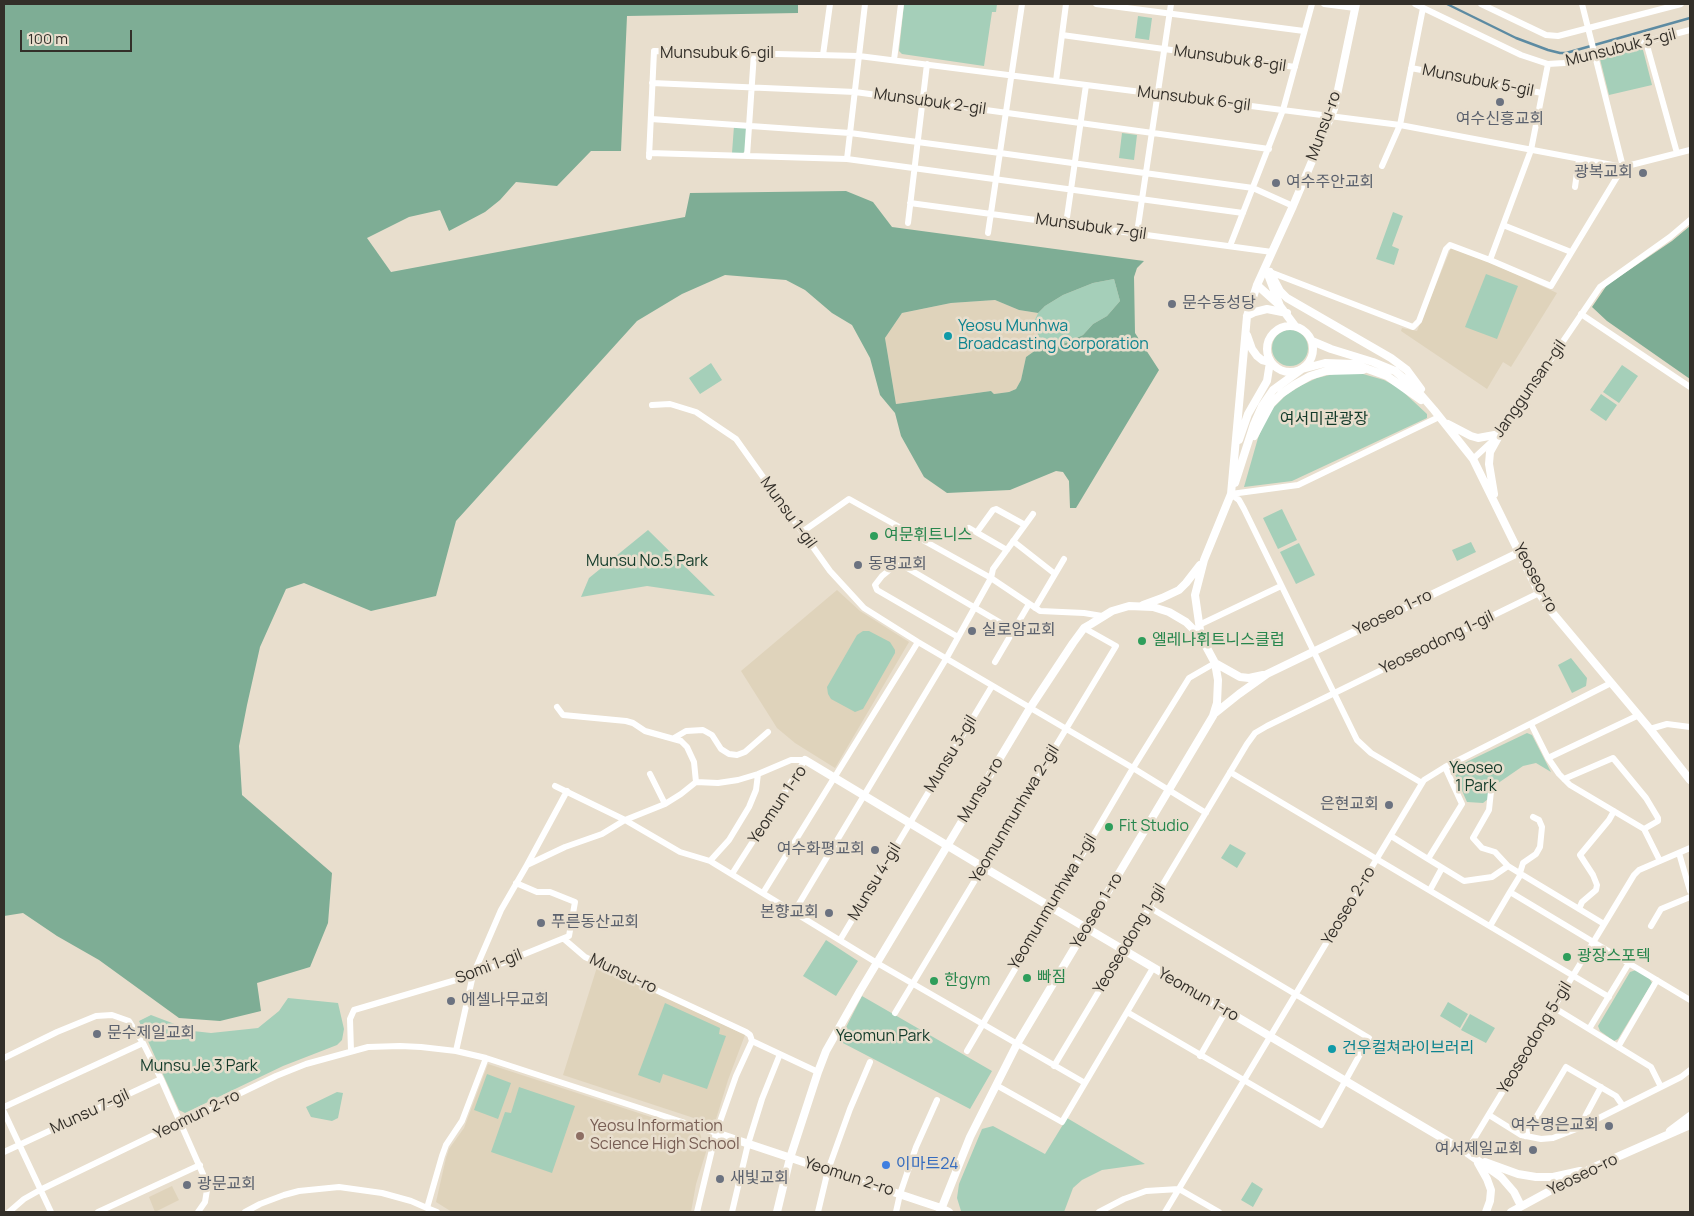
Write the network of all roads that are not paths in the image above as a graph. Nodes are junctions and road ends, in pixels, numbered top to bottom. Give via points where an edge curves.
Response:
1 (830, 4) edge
2 (865, 4) edge
3 (901, 4) edge
4 (1022, 4) edge
5 (1066, 4) edge
6 (1096, 4) edge
7 (1171, 4) edge
8 (1312, 4) edge
9 (1324, 4) edge
10 (1415, 4) edge
11 (1481, 4) edge
12 (1582, 4) edge
13 (1681, 4) edge
14 (1356, 6) edge
15 (1423, 8) junction
16 (1170, 14) junction
17 (1588, 29) junction
18 (1690, 30) edge
19 (1304, 31) junction
20 (1062, 35) junction
21 (1646, 42) junction
22 (1165, 50) junction
23 (754, 53) junction
24 (823, 55) junction
25 (1595, 55) junction
26 (859, 56) junction
27 (894, 60) junction
28 (927, 64) junction
29 (1548, 64) junction
30 (1295, 67) junction
31 (1411, 68) junction
32 (1011, 75) junction
33 (1056, 81) junction
34 (652, 83) junction
35 (1086, 85) junction
36 (752, 87) junction
37 (855, 92) junction
38 (1158, 94) junction
39 (1542, 94) junction
40 (923, 101) junction
41 (1283, 110) junction
42 (1006, 113) junction
43 (1331, 116) junction
44 (650, 119) junction
45 (1080, 123) junction
46 (1400, 125) junction
47 (749, 126) junction
48 (850, 133) junction
49 (1152, 133) junction
50 (918, 142) junction
51 (1269, 149) junction
52 (1532, 150) junction
53 (1690, 150) edge
54 (1000, 153) junction
55 (1677, 153) junction
56 (747, 156) junction
57 (847, 158) junction
58 (1579, 159) junction
59 (1074, 163) junction
60 (1382, 166) dead end
61 (1623, 167) junction
62 (914, 168) junction
63 (1146, 173) junction
64 (996, 179) junction
65 (1575, 187) dead end
66 (1253, 188) junction
67 (1071, 189) junction
68 (1142, 199) junction
69 (910, 203) junction
70 (1293, 206) junction
71 (991, 213) junction
72 (1243, 213) junction
73 (1690, 220) edge
74 (908, 223) dead end
75 (1066, 224) junction
76 (1503, 224) junction
77 (988, 233) dead end
78 (1137, 234) junction
79 (1276, 244) junction
80 (1230, 246) junction
81 (1272, 252) junction
82 (1571, 252) junction
83 (1490, 260) junction
84 (1270, 272) junction
85 (1257, 285) junction
86 (1280, 306) junction
87 (1287, 313) junction
88 (1581, 314) junction
89 (1247, 316) junction
90 (1296, 326) junction
91 (1246, 328) junction
92 (1312, 341) junction
93 (1270, 362) junction
94 (1302, 369) junction
95 (1374, 370) junction
96 (1690, 387) edge
97 (652, 405) dead end
98 (1439, 416) junction
99 (1500, 434) junction
100 (1235, 451) junction
101 (1473, 459) junction
102 (1243, 460) junction
103 (1231, 494) junction
104 (1496, 504) junction
105 (1034, 514) dead end
106 (1025, 525) junction
107 (969, 528) dead end
108 (802, 532) junction
109 (977, 532) junction
110 (1013, 541) junction
111 (1006, 550) junction
112 (1520, 552) junction
113 (1064, 559) dead end
114 (1204, 560) junction
115 (1055, 574) junction
116 (991, 578) junction
117 (1281, 586) junction
118 (1539, 593) junction
119 (1032, 606) junction
120 (1141, 606) junction
121 (974, 607) junction
122 (1102, 616) junction
123 (1199, 624) junction
124 (1084, 628) junction
125 (1013, 630) junction
126 (958, 637) junction
127 (1201, 637) junction
128 (918, 642) junction
129 (1313, 652) junction
130 (946, 658) junction
131 (995, 662) dead end
132 (1215, 663) junction
133 (1267, 674) junction
134 (1611, 683) junction
135 (992, 686) junction
136 (1334, 693) junction
137 (557, 707) dead end
138 (1030, 708) junction
139 (1639, 715) junction
140 (1213, 716) junction
141 (1531, 724) junction
142 (1690, 727) edge
143 (1066, 729) junction
144 (1650, 729) junction
145 (768, 732) dead end
146 (674, 738) junction
147 (1548, 758) junction
148 (805, 760) junction
149 (1445, 767) junction
150 (1133, 768) junction
151 (1230, 772) junction
152 (650, 774) dead end
153 (758, 774) junction
154 (834, 777) junction
155 (1564, 780) junction
156 (1690, 780) edge
157 (696, 782) junction
158 (1422, 783) junction
159 (554, 786) dead end
160 (1169, 790) junction
161 (567, 791) junction
162 (1491, 791) dead end
163 (864, 795) junction
164 (665, 804) junction
165 (1614, 811) junction
166 (1206, 813) junction
167 (1532, 817) dead end
168 (625, 820) junction
169 (910, 823) junction
170 (1644, 829) junction
171 (1391, 836) junction
172 (948, 846) junction
173 (1690, 848) edge
174 (1679, 853) junction
175 (1377, 858) junction
176 (1428, 859) junction
177 (710, 861) junction
178 (1660, 861) junction
179 (527, 865) junction
180 (1508, 866) junction
181 (983, 868) junction
182 (1442, 868) junction
183 (732, 874) junction
184 (1520, 874) junction
185 (516, 883) junction
186 (1430, 890) junction
187 (1510, 892) junction
188 (1690, 892) edge
189 (763, 893) junction
190 (1690, 896) edge
191 (1050, 906) junction
192 (1149, 907) junction
193 (1579, 909) junction
194 (794, 912) junction
195 (1604, 924) junction
196 (1490, 926) junction
197 (1651, 926) dead end
198 (1086, 928) junction
199 (564, 939) junction
200 (840, 940) junction
201 (1593, 942) junction
202 (1123, 950) junction
203 (877, 963) junction
204 (1629, 963) junction
205 (1153, 968) junction
206 (473, 975) junction
207 (1572, 976) junction
208 (1657, 980) junction
209 (913, 984) junction
210 (1296, 994) junction
211 (1608, 997) junction
212 (1690, 1000) edge
213 (1553, 1007) junction
214 (1226, 1011) junction
215 (1127, 1012) junction
216 (895, 1013) dead end
217 (982, 1024) junction
218 (1589, 1029) junction
219 (1270, 1037) junction
220 (752, 1041) junction
221 (143, 1043) junction
222 (1017, 1044) junction
223 (1618, 1047) junction
224 (351, 1051) junction
225 (456, 1051) junction
226 (966, 1051) dead end
227 (780, 1054) junction
228 (1200, 1056) junction
229 (4, 1058) edge
230 (486, 1058) junction
231 (870, 1062) dead end
232 (1054, 1066) junction
233 (1690, 1070) edge
234 (818, 1072) junction
235 (161, 1079) junction
236 (1244, 1081) junction
237 (1345, 1082) junction
238 (1084, 1083) junction
239 (996, 1085) junction
240 (1601, 1087) junction
241 (1661, 1087) junction
242 (937, 1100) dead end
243 (1623, 1106) junction
244 (4, 1107) edge
245 (4, 1112) edge
246 (1489, 1115) junction
247 (1690, 1116) edge
248 (1690, 1121) edge
249 (181, 1123) junction
250 (1690, 1125) edge
251 (1579, 1128) junction
252 (1676, 1129) junction
253 (1690, 1132) edge
254 (716, 1134) junction
255 (1525, 1136) junction
256 (748, 1144) junction
257 (19, 1145) junction
258 (4, 1152) edge
259 (1466, 1152) junction
260 (790, 1158) junction
261 (1476, 1159) junction
262 (200, 1164) junction
263 (1592, 1168) junction
264 (828, 1170) junction
265 (1179, 1189) junction
266 (40, 1190) junction
267 (900, 1194) junction
268 (1521, 1206) junction
269 (427, 1208) junction
270 (944, 1211) edge
271 (9, 1212) edge
272 (51, 1212) edge
273 (98, 1212) edge
274 (198, 1212) edge
275 (245, 1212) edge
276 (437, 1212) edge
277 (697, 1212) edge
278 (732, 1212) edge
279 (776, 1212) edge
280 (818, 1212) edge
281 (896, 1212) edge
282 (1099, 1212) edge
283 (1165, 1212) edge
284 (1219, 1212) edge
285 (1486, 1212) edge
286 (1511, 1212) edge

1 - 24 street
2 - 26 street
3 - 27 street
4 - 32 street, Munsubuk 2-gil
5 - 20 street
6 - 16 street
7 - 16 street
8 - 19 street, Munsubuk 8-gil
9 - 14 street
10 - 15 street, Munsubuk 3-gil
11 - 17 street via 1546,35 1562,36
12 - 17 street
13 - 17 street
14 - 43 street, Munsu-ro
15 - 29 street, Munsubuk 3-gil via 1526,57
15 - 31 street
16 - 19 street
16 - 22 street
17 - 25 street
18 - 21 street, Munsubuk 3-gil
19 - 30 street, Munsubuk 8-gil
20 - 22 street, Munsubuk 8-gil
20 - 33 street
21 - 25 street, Munsubuk 3-gil
21 - 55 street
22 - 30 street, Munsubuk 8-gil
22 - 38 street
23 - 24 street, Munsubuk 6-gil
23 - 34 street, Munsubuk 6-gil via 654,51
23 - 36 street
24 - 26 street, Munsubuk 6-gil
25 - 29 street, Munsubuk 3-gil
25 - 61 street
26 - 27 street, Munsubuk 6-gil
26 - 37 street
27 - 28 street, Munsubuk 6-gil
28 - 32 street, Munsubuk 6-gil
28 - 40 street
29 - 39 street, Munsubuk 5-gil
30 - 41 street, Munsubuk 8-gil
31 - 39 street, Munsubuk 5-gil
31 - 46 street, Munsubuk 5-gil
32 - 33 street, Munsubuk 6-gil
32 - 42 street, Munsubuk 2-gil
33 - 35 street, Munsubuk 6-gil
34 - 36 street, Munsubuk 2-gil
34 - 44 street, Munsubuk 6-gil
35 - 38 street, Munsubuk 6-gil
35 - 45 street
36 - 37 street, Munsubuk 2-gil
36 - 47 street
37 - 40 street, Munsubuk 2-gil
37 - 48 street
38 - 41 street, Munsubuk 6-gil
38 - 49 street
39 - 52 street, Munsubuk 5-gil
40 - 42 street, Munsubuk 2-gil
40 - 50 street
41 - 43 street, Munsubuk 6-gil
41 - 51 street, Munsubuk 8-gil
42 - 45 street
42 - 54 street, Munsubuk 2-gil
43 - 46 street
43 - 70 street, Munsu-ro
44 - 47 street
44 - 56 street, Munsubuk 6-gil via 649,155
45 - 49 street
45 - 59 street
46 - 52 street
46 - 60 street, Munsubuk 5-gil
47 - 48 street
47 - 56 street
48 - 50 street
48 - 57 street
49 - 51 street
49 - 63 street
50 - 54 street
50 - 62 street
51 - 66 street, Munsubuk 8-gil
52 - 58 street
52 - 76 street, Munsubuk 5-gil
53 - 55 street
54 - 59 street
54 - 64 street, Munsubuk 2-gil
55 - 61 street
56 - 57 street
57 - 62 street
58 - 61 street
58 - 65 street
59 - 63 street
59 - 67 street
61 - 82 street
62 - 64 street
62 - 69 street
63 - 66 street
63 - 68 street
64 - 67 street
64 - 71 street, Munsubuk 2-gil
66 - 70 street
66 - 72 street, Munsubuk 8-gil
67 - 68 street
67 - 75 street
68 - 72 street
68 - 78 street
69 - 71 street, Munsubuk 7-gil
69 - 74 street
70 - 79 street, Munsu-ro
71 - 75 street, Munsubuk 7-gil
71 - 77 street, Munsubuk 2-gil
72 - 80 street, Munsubuk 8-gil
73 - 88 street, Janggunsan-gil via 1605,282
75 - 78 street, Munsubuk 7-gil
76 - 82 street
76 - 83 street, Munsubuk 5-gil
78 - 80 street, Munsubuk 7-gil
79 - 81 street
79 - 84 street
80 - 81 street, Munsubuk 7-gil
81 - 85 street
82 - 83 street via 1551,286
83 - 84 street via 1454,245 1448,246 1419,321 1413,327
84 - 86 street via 1270,282
84 - 98 street via 1287,298 1384,353 1407,370
85 - 86 street
85 - 89 street
86 - 87 street
87 - 89 street via 1267,309
87 - 90 street
88 - 96 street
88 - 99 street, Janggunsan-gil
89 - 91 street
90 - 92 street
90 - 93 street via 1281,327 1270,336 1266,349
91 - 93 street via 1254,353
91 - 100 street
92 - 94 street via 1312,357
92 - 98 street via 1395,371
93 - 94 street via 1288,372
93 - 100 street via 1267,381 1248,414
94 - 95 street via 1337,362
94 - 102 street via 1274,390 1262,406
95 - 98 street via 1401,384
95 - 102 street via 1326,371 1294,385 1271,404
97 - 108 street, Munsu 1-gil via 670,404 696,412 736,439
98 - 99 street via 1471,436
98 - 101 street, Yeoseo-ro
98 - 103 street via 1298,485
99 - 101 street, Janggunsan-gil
99 - 104 street via 1490,452 1489,464
100 - 103 street
101 - 104 street, Yeoseo-ro
102 - 103 street
103 - 114 street
103 - 117 street via 1244,509
104 - 112 street, Yeoseo-ro
105 - 106 street
106 - 109 street via 996,508
106 - 110 street
107 - 109 street
108 - 116 street via 849,499
108 - 128 street, Munsu 1-gil via 855,600
109 - 111 street
110 - 111 street
110 - 115 street
111 - 116 street
112 - 118 street, Yeoseo-ro
112 - 129 street, Yeoseo 1-ro
113 - 115 street
114 - 120 street via 1178,590
114 - 123 street via 1195,595
115 - 119 street
116 - 119 street
116 - 121 street
117 - 123 street
117 - 129 street
118 - 134 street, Yeoseo-ro
118 - 136 street, Yeoseodong 1-gil
119 - 122 street via 1053,613
119 - 125 street
120 - 122 street, Munsu-ro via 1129,606
120 - 127 street, Munsu-ro via 1169,612 1186,622
121 - 125 street
121 - 126 street
121 - 126 street via 901,564 885,573 875,585 877,590
122 - 124 street, Munsu-ro
123 - 127 street
124 - 138 street, Munsu-ro
124 - 143 street, Yeomunmunhwa 2-gil via 1116,646
125 - 131 street
126 - 130 street
127 - 132 street
128 - 130 street, Munsu 1-gil
128 - 154 street, Yeomun 1-ro
129 - 133 street, Yeoseo 1-ro
129 - 136 street
130 - 135 street, Munsu 1-gil
130 - 163 street
132 - 133 street via 1240,677
132 - 140 street, Yeoseo 1-ro via 1218,693
132 - 150 street, Yeomunmunhwa 1-gil via 1189,678
133 - 140 street
134 - 139 street, Yeoseo-ro
134 - 141 street, Yeoseo 2-ro
135 - 138 street, Munsu 1-gil
135 - 169 street, Munsu 3-gil
136 - 151 street, Yeoseodong 1-gil via 1256,733
136 - 158 street via 1362,746
137 - 146 street via 563,715 626,721 646,731
138 - 143 street, Munsu 1-gil
138 - 172 street, Munsu-ro
139 - 144 street, Yeoseo-ro
139 - 147 street
140 - 160 street, Yeoseo 1-ro
141 - 147 street
141 - 149 street, Yeoseo 2-ro
142 - 144 street via 1667,724
143 - 150 street, Munsu 1-gil
143 - 181 street, Yeomunmunhwa 2-gil
144 - 156 street, Yeoseo-ro
145 - 146 street via 737,755 721,750 712,735 703,730 686,731
146 - 157 street via 690,751
147 - 155 street
148 - 153 street via 791,760
148 - 154 street, Yeomun 1-ro
148 - 183 street, Yeomun 1-ro
149 - 158 street, Yeoseo 2-ro
149 - 176 street via 1462,804
150 - 160 street, Munsu 1-gil
150 - 191 street, Yeomunmunhwa 1-gil
151 - 166 street, Yeoseodong 1-gil
151 - 175 street
152 - 164 street
153 - 157 street via 722,783
153 - 177 street via 749,807 729,840
154 - 163 street, Yeomun 1-ro
154 - 189 street, Yeomun 1-ro
155 - 165 street
155 - 170 street via 1613,758 1658,818 1658,822
157 - 164 street
158 - 171 street, Yeoseo 2-ro
159 - 161 street, Munsu 4-gil
160 - 166 street
160 - 198 street, Yeoseo 1-ro
161 - 168 street, Munsu 4-gil
161 - 179 street, Somi 1-gil
162 - 180 street via 1489,810 1473,838 1482,848 1495,852
163 - 169 street, Yeomun 1-ro
163 - 194 street
164 - 168 street
165 - 170 street
165 - 193 street via 1580,855 1597,885
166 - 192 street, Yeoseodong 1-gil
167 - 184 street via 1539,820 1542,827 1540,847 1523,863
168 - 177 street, Munsu 4-gil via 680,852
168 - 179 street via 602,834
169 - 172 street, Yeomun 1-ro
169 - 200 street, Munsu 4-gil
170 - 178 street
171 - 175 street, Yeoseo 2-ro
171 - 176 street
172 - 181 street, Yeomun 1-ro
172 - 203 street, Munsu-ro
173 - 174 street, Yeoseodong 5-gil
174 - 178 street, Yeoseodong 5-gil
174 - 188 street
175 - 186 street
175 - 210 street, Yeoseo 2-ro
176 - 182 street
177 - 183 street, Munsu 4-gil
178 - 195 street, Yeoseodong 5-gil via 1636,872
179 - 185 street, Somi 1-gil
180 - 182 street via 1492,877 1467,882
180 - 184 street
181 - 191 street, Yeomun 1-ro
181 - 209 street, Yeomunmunhwa 2-gil
182 - 186 street
183 - 189 street, Munsu 4-gil
184 - 187 street
184 - 193 street
185 - 199 street via 575,902 570,935
185 - 206 street, Somi 1-gil
186 - 196 street
187 - 196 street
187 - 201 street
189 - 194 street, Munsu 4-gil
190 - 197 street via 1661,909
191 - 198 street, Yeomun 1-ro
191 - 217 street, Yeomunmunhwa 1-gil
192 - 202 street, Yeoseodong 1-gil
192 - 210 street
193 - 195 street
194 - 200 street, Munsu 4-gil
195 - 201 street, Yeoseodong 5-gil
196 - 207 street
198 - 202 street, Yeomun 1-ro
198 - 222 street, Yeoseo 1-ro
199 - 206 street, Somi 1-gil
199 - 220 street, Munsu-ro via 585,957 746,1032
200 - 203 street, Munsu 4-gil
201 - 204 street
201 - 207 street, Yeoseodong 5-gil
202 - 205 street, Yeomun 1-ro
202 - 232 street, Yeoseodong 1-gil
203 - 209 street, Munsu 4-gil
203 - 234 street, Munsu-ro via 838,1029
204 - 208 street
204 - 211 street
205 - 214 street, Yeomun 1-ro
205 - 215 street
206 - 224 street, Somi 1-gil via 354,1010 350,1019
206 - 225 street
207 - 211 street
207 - 213 street, Yeoseodong 5-gil
208 - 212 street
208 - 223 street
209 - 216 street, Yeomunmunhwa 2-gil
209 - 217 street, Munsu 4-gil
210 - 219 street, Yeoseo 2-ro
210 - 237 street via 1369,1038
211 - 218 street
213 - 218 street
213 - 246 street, Yeoseodong 5-gil
214 - 219 street, Yeomun 1-ro
214 - 228 street
215 - 228 street
215 - 238 street
217 - 222 street, Munsu 4-gil
217 - 226 street, Yeomunmunhwa 1-gil
218 - 223 street
219 - 236 street, Yeoseo 2-ro
219 - 237 street, Yeomun 1-ro
220 - 227 street, Munsu-ro
220 - 254 street
221 - 229 street via 129,1021 103,1014
221 - 235 street
221 - 244 street
222 - 232 street, Munsu 4-gil
222 - 239 street, Yeoseo 1-ro
223 - 241 street via 1651,1067
224 - 225 street, Yeomun 2-ro via 400,1046
224 - 249 street, Yeomun 2-ro via 284,1073
225 - 230 street, Yeomun 2-ro
227 - 234 street, Munsu-ro
227 - 256 street
228 - 236 street
230 - 254 street, Yeomun 2-ro
230 - 269 street via 462,1121 444,1151
231 - 264 street
232 - 238 street, Munsu 4-gil
233 - 241 street
234 - 260 street, Munsu-ro
235 - 249 street
235 - 257 street, Munsu 7-gil
236 - 237 street via 1321,1125
236 - 265 street, Yeoseo 2-ro
237 - 259 street, Yeomun 1-ro
238 - 239 street via 1062,1122
239 - 270 street, Yeoseo 1-ro via 970,1137
240 - 243 street via 1616,1096
240 - 251 street
240 - 255 street via 1566,1067
241 - 243 street
242 - 267 street
243 - 251 street
245 - 257 street
246 - 255 street
246 - 259 street, Yeoseodong 5-gil
247 - 252 street, Yeoseo-ro
248 - 252 street
249 - 262 street
249 - 266 street, Yeomun 2-ro
250 - 252 street
251 - 255 street via 1546,1139
252 - 253 street
252 - 263 street, Yeoseo-ro
254 - 256 street, Yeomun 2-ro
254 - 277 street
256 - 260 street, Yeomun 2-ro
256 - 278 street
257 - 258 street
257 - 266 street
259 - 261 street, Yeomun 1-ro
260 - 264 street, Yeomun 2-ro
260 - 279 street, Munsu-ro
261 - 263 street via 1536,1177 1553,1177
261 - 268 street, Yeomun 1-ro via 1505,1181
261 - 285 street via 1491,1190
262 - 273 street
262 - 274 street via 208,1190
263 - 268 street, Yeoseo-ro
264 - 267 street, Yeomun 2-ro
264 - 280 street
265 - 282 street via 1146,1191
265 - 283 street, Yeoseo 2-ro
265 - 284 street
266 - 271 street, Yeomun 2-ro
266 - 272 street
267 - 270 street, Yeomun 2-ro
267 - 281 street
268 - 286 street, Yeoseo-ro
269 - 275 street via 382,1193 339,1188 284,1195
269 - 276 street

